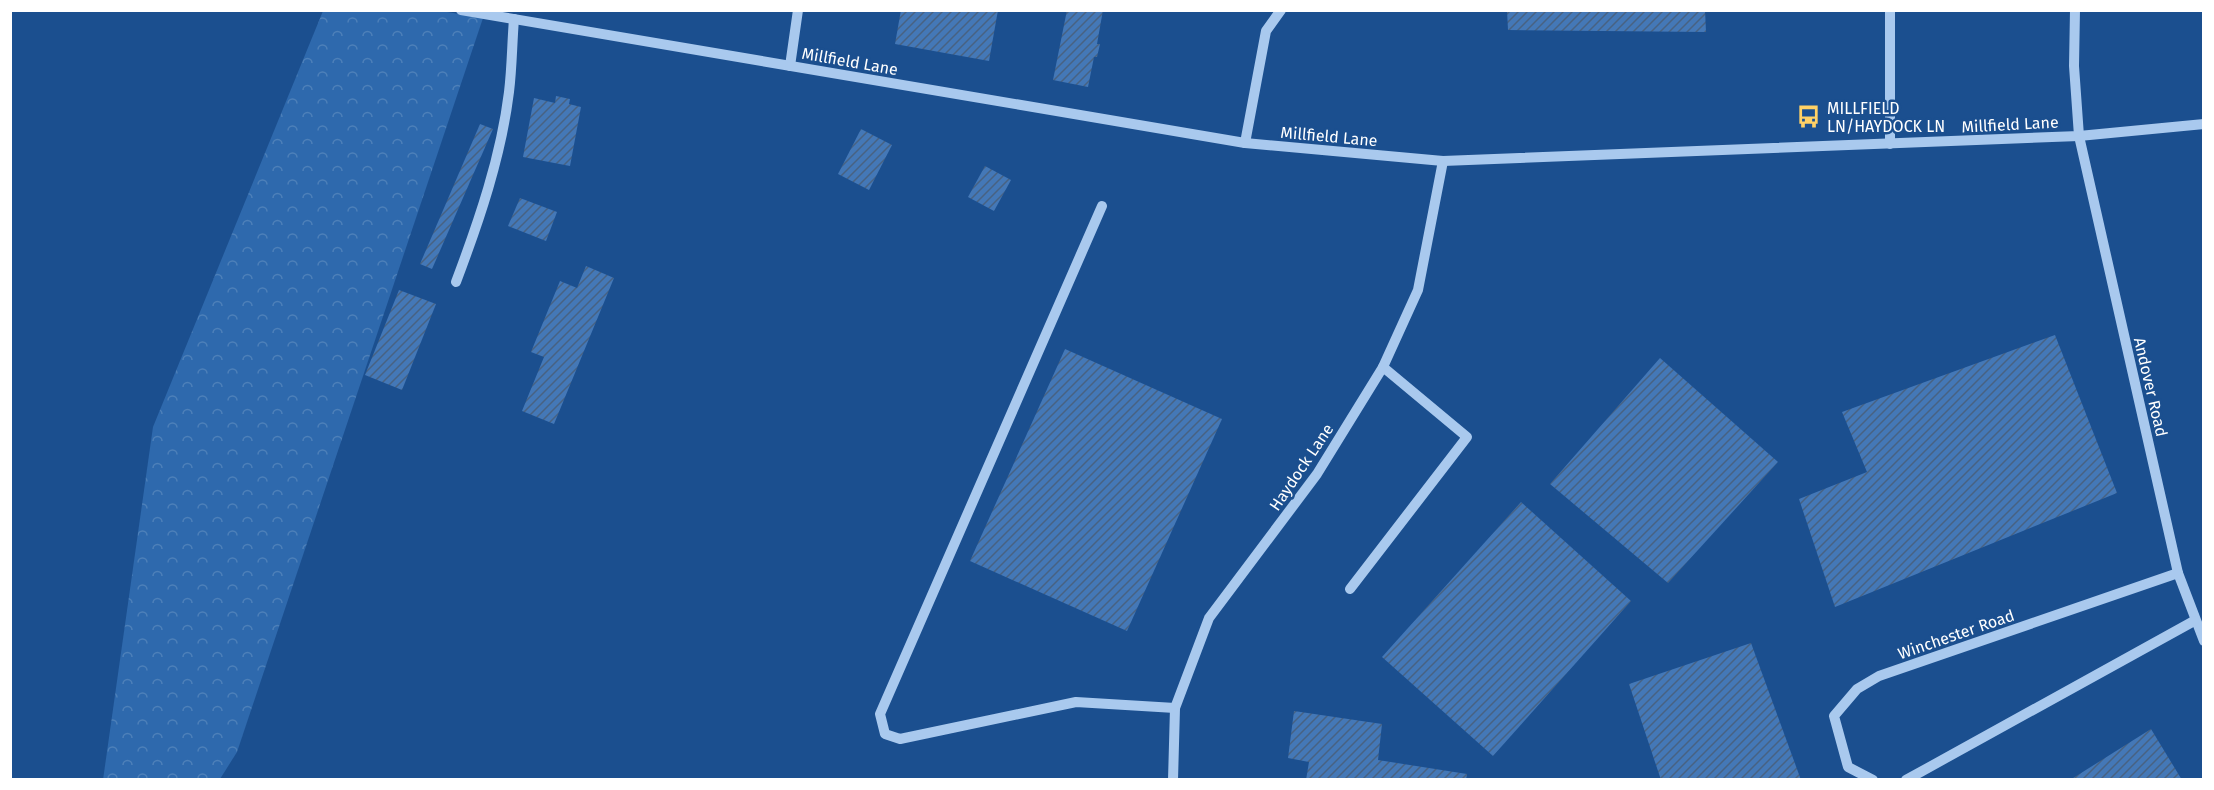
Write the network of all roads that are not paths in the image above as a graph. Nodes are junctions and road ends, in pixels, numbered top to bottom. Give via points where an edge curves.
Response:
1 (461, 10) edge
2 (798, 10) edge
3 (1281, 10) edge
4 (1890, 10) edge
5 (2075, 10) edge
6 (514, 19) junction
7 (790, 66) junction
8 (2204, 124) edge
9 (2079, 136) junction
10 (1245, 143) junction
11 (1890, 144) junction
12 (1443, 161) junction
13 (1102, 206) dead end
14 (456, 282) dead end
15 (1383, 367) junction
16 (2178, 573) junction
17 (1350, 589) dead end
18 (2194, 621) junction
19 (2204, 640) edge
20 (1175, 708) junction
21 (1173, 780) edge
22 (1874, 780) edge
23 (1906, 780) edge

1 - 6 street, Millfield Lane
2 - 7 street
3 - 10 street via 1266,31
4 - 11 street
5 - 9 street, Andover Road
6 - 7 street, Millfield Lane
6 - 14 street via 509,93 494,164 479,221
7 - 10 street, Millfield Lane
8 - 9 street, Millfield Lane
9 - 11 street, Millfield Lane
9 - 16 street, Andover Road
10 - 12 street, Millfield Lane
11 - 12 street, Millfield Lane
12 - 15 street, Haydock Lane via 1418,290
13 - 20 street via 880,714 885,734 900,739 1076,702
15 - 17 street via 1467,437
15 - 20 street, Haydock Lane via 1317,474 1209,618
16 - 18 street, Andover Road
16 - 22 street, Winchester Road via 1879,676 1857,689 1834,716 1848,767
18 - 19 street, Andover Road
18 - 23 street
20 - 21 street, Haydock Lane

